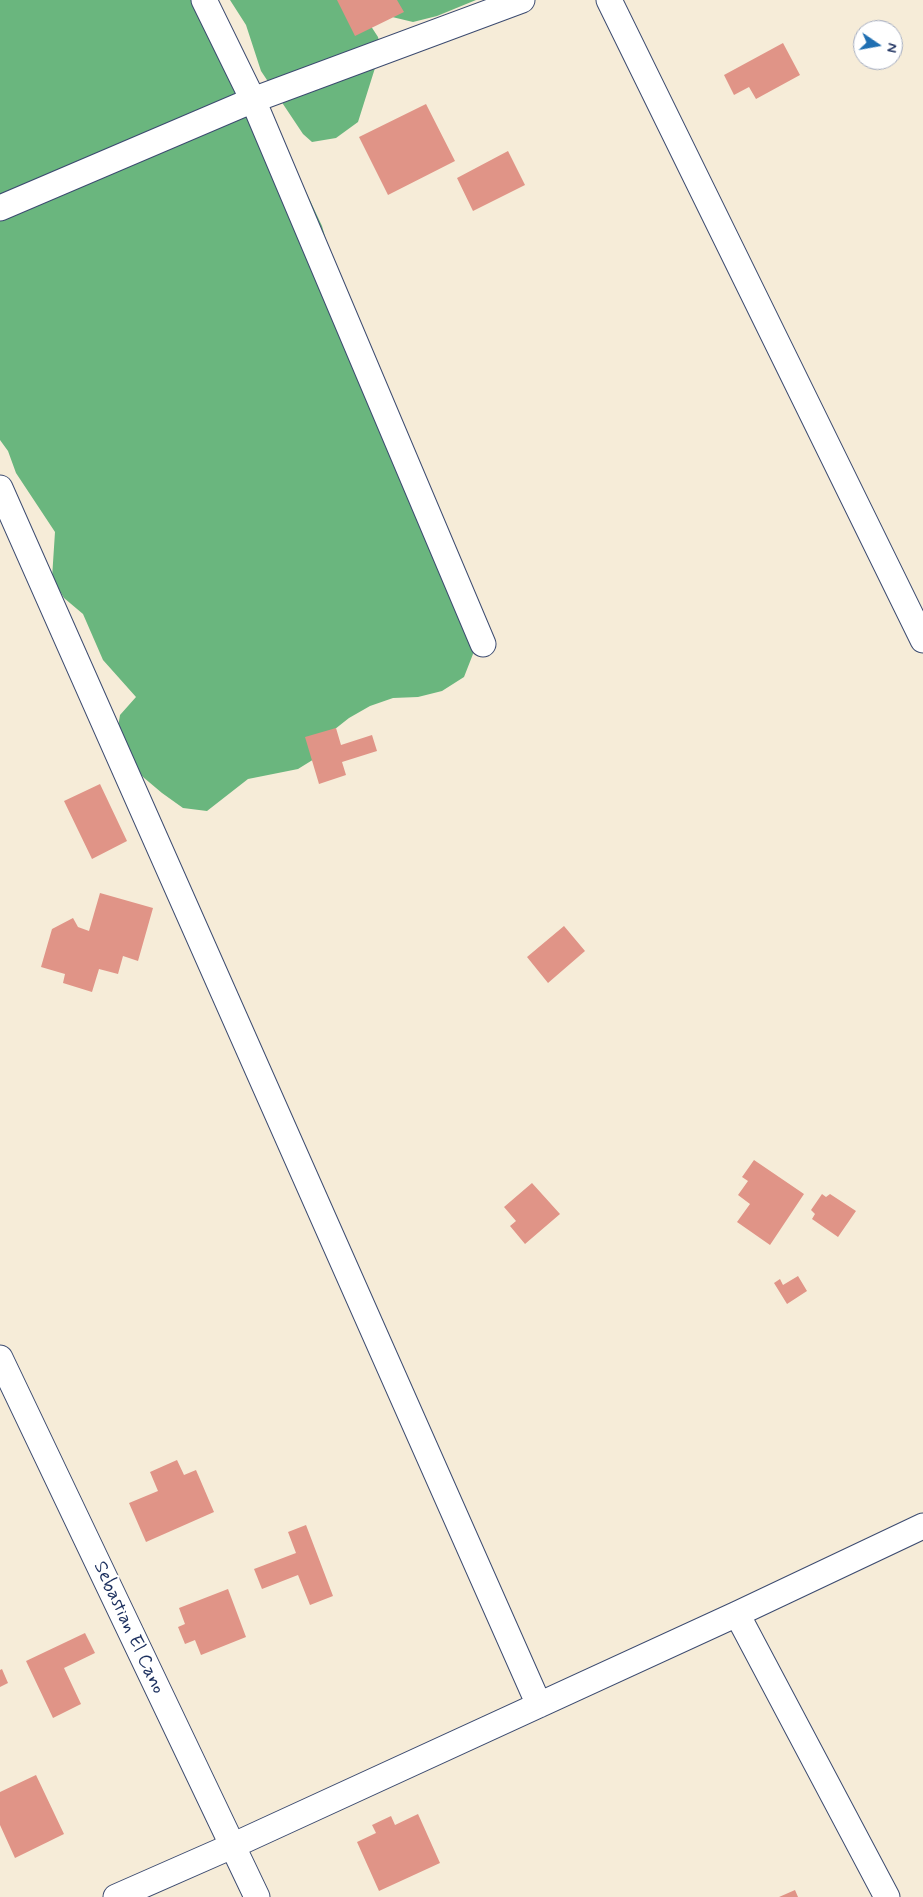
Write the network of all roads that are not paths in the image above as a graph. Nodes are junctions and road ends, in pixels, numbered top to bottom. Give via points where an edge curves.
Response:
1 (204, 0) edge
2 (522, 0) edge
3 (609, 0) edge
4 (253, 100) junction
5 (0, 208) edge
6 (0, 488) edge
7 (923, 640) edge
8 (483, 644) dead end
9 (0, 1358) edge
10 (923, 1526) edge
11 (737, 1614) junction
12 (539, 1704) junction
13 (232, 1846) junction
14 (116, 1897) edge
15 (257, 1897) edge
16 (888, 1897) edge

1 - 4 street
2 - 4 street
3 - 7 street
4 - 5 street
4 - 8 street
6 - 12 street
9 - 13 street, Sebastian El Cano
10 - 11 street
11 - 12 street
11 - 16 street
12 - 13 street
13 - 14 street
13 - 15 street, Sebastian El Cano

